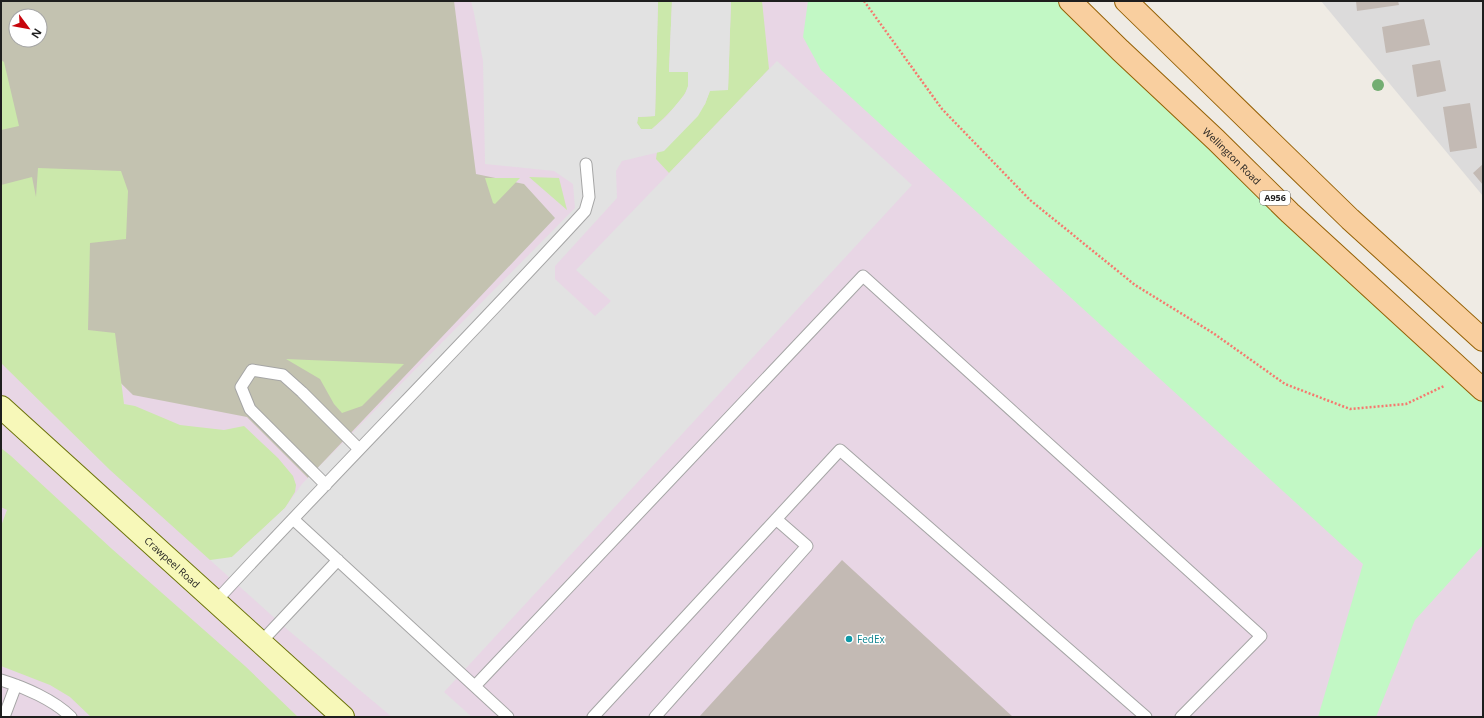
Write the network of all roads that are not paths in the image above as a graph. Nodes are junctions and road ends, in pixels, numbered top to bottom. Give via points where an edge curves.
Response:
1 (1070, 1) edge
2 (1126, 1) edge
3 (586, 164) dead end
4 (1483, 340) edge
5 (1483, 390) edge
6 (1, 407) edge
7 (359, 450) junction
8 (326, 485) junction
9 (293, 519) junction
10 (776, 519) junction
11 (338, 560) junction
12 (216, 601) junction
13 (261, 642) junction
14 (1, 680) edge
15 (16, 685) junction
16 (475, 686) junction
17 (4, 717) edge
18 (71, 717) edge
19 (343, 717) edge
20 (508, 717) edge
21 (593, 717) edge
22 (654, 717) edge
23 (1146, 717) edge
24 (1181, 717) edge

1 - 5 main road, Wellington Road / A956 via 1290,213
2 - 4 main road via 1350,219
3 - 7 lane via 589,197 585,211
6 - 12 street, Crawpeel Road
7 - 8 lane
7 - 8 lane via 283,375 252,370 241,387 250,409
8 - 9 lane
9 - 11 lane
9 - 12 lane
10 - 21 lane
10 - 22 lane via 807,546
10 - 23 lane via 840,450
11 - 13 lane
11 - 16 lane
12 - 13 street, Crawpeel Road
13 - 19 street, Crawpeel Road
14 - 15 lane
15 - 17 lane
15 - 18 lane via 24,687
16 - 20 lane
16 - 24 lane via 863,276 1262,636

